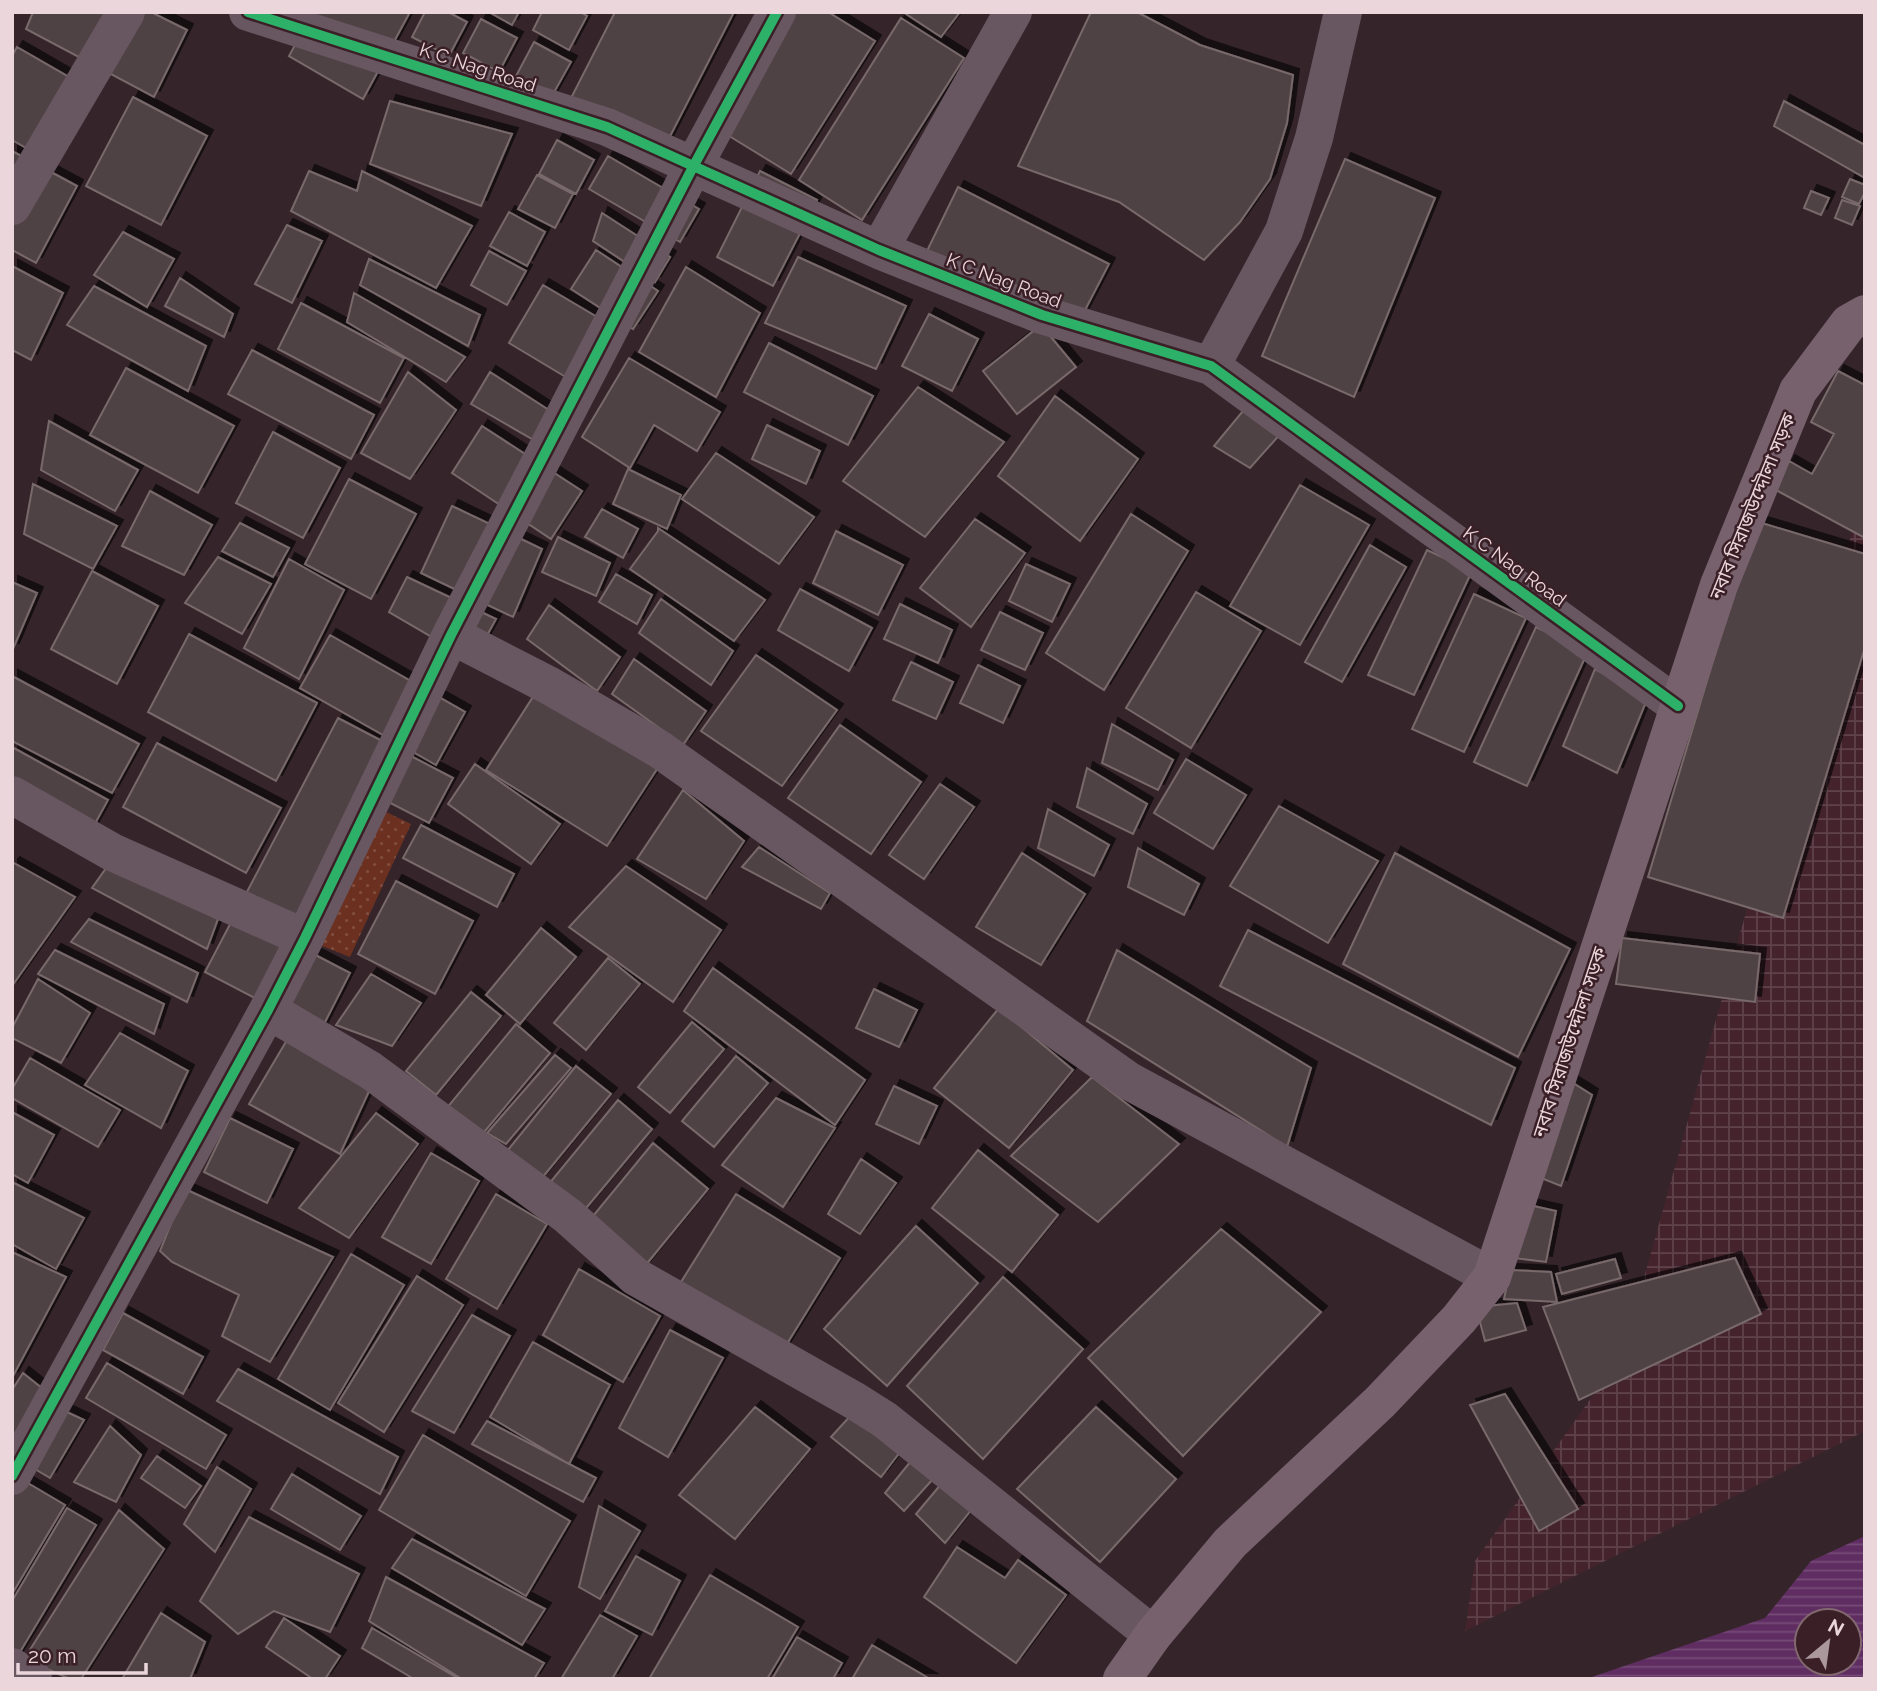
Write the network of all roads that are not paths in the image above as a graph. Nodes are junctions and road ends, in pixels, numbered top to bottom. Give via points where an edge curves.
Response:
1 (126, 12) edge
2 (248, 12) edge
3 (778, 12) edge
4 (1013, 12) edge
5 (1343, 12) edge
6 (693, 167) junction
7 (12, 206) edge
8 (879, 250) junction
9 (1865, 314) edge
10 (1211, 366) junction
11 (451, 635) junction
12 (1678, 706) junction
13 (12, 795) edge
14 (305, 939) junction
15 (268, 1010) junction
16 (1492, 1277) junction
17 (12, 1476) edge
18 (1153, 1635) junction
19 (12, 1667) edge
20 (33, 1679) edge
21 (1122, 1679) edge

1 - 7 street
2 - 6 street, K C Nag Road via 607,127
3 - 6 street
4 - 8 street
5 - 10 street via 1314,138 1284,232
6 - 8 street, K C Nag Road
6 - 11 street
8 - 10 street, K C Nag Road via 1042,315
9 - 12 street, নবাব সিরাজউদ্দৌলা সড়ক via 1849,323 1798,391 1719,585
10 - 12 street, K C Nag Road
11 - 14 street
11 - 16 street via 550,685 659,749 1129,1081
12 - 16 street, নবাব সিরাজউদ্দৌলা সড়ক
13 - 14 street via 112,852
14 - 15 street
15 - 17 street
15 - 18 street via 370,1070 568,1216 636,1277 885,1420
16 - 18 street, নবাব সিরাজউদ্দৌলা সড়ক via 1380,1402 1230,1543
18 - 21 street, নবাব সিরাজউদ্দৌলা সড়ক
19 - 20 street

